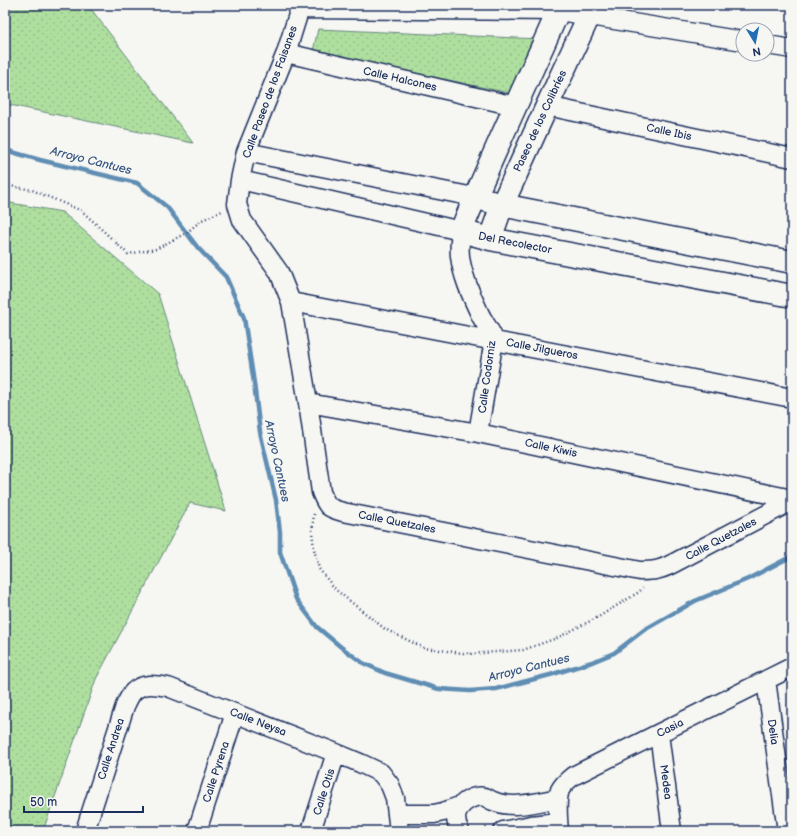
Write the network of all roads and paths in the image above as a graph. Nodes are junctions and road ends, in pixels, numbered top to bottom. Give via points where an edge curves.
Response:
1 (300, 7) edge
2 (560, 8) edge
3 (592, 11) edge
4 (735, 39) edge
5 (775, 46) edge
6 (792, 49) edge
7 (286, 53) junction
8 (515, 106) junction
9 (547, 106) junction
10 (246, 152) junction
11 (792, 158) edge
12 (240, 180) junction
13 (5, 185) edge
14 (474, 197) junction
15 (237, 204) junction
16 (502, 205) junction
17 (461, 231) junction
18 (490, 239) junction
19 (792, 262) edge
20 (792, 296) edge
21 (291, 302) junction
22 (494, 340) junction
23 (792, 398) edge
24 (308, 403) junction
25 (478, 433) junction
26 (321, 492) junction
27 (792, 500) edge
28 (660, 569) junction
29 (792, 667) edge
30 (766, 680) junction
31 (133, 692) joint
32 (235, 713) junction
33 (659, 734) junction
34 (336, 753) junction
35 (558, 798) junction
36 (493, 801) junction
37 (462, 805) junction
38 (399, 823) edge
39 (559, 827) edge
40 (85, 831) edge
41 (197, 831) edge
42 (311, 831) edge
43 (460, 831) edge
44 (498, 831) edge
45 (503, 831) edge
46 (672, 831) edge
47 (787, 831) edge

1 - 2 street
1 - 7 street, Calle Paseo de los Faisanes
2 - 3 street
2 - 8 street
3 - 4 street
3 - 9 street, Paseo de los Colibríes
5 - 6 street
7 - 8 street, Calle Halcones
7 - 10 street, Calle Paseo de los Faisanes
8 - 14 street
9 - 11 street, Calle Ibis
9 - 16 street, Paseo de los Colibríes
10 - 12 street, Calle Paseo de los Faisanes
10 - 14 street
12 - 15 street, Calle Quetzales
12 - 17 street, Del Recolector
13 - 15 path via 32,190 82,211 128,254 156,249 186,233 202,220
14 - 16 street
14 - 17 street
15 - 21 street, Calle Quetzales via 242,220 279,272
16 - 18 street, Paseo de los Colibríes
16 - 19 street
17 - 18 street, Del Recolector
17 - 22 street, Calle Codorniz via 459,244 463,271 470,292
18 - 20 street, Del Recolector
21 - 22 street, Calle Jilgueros
21 - 24 street, Calle Quetzales
22 - 23 street, Calle Jilgueros
22 - 25 street, Calle Codorniz
24 - 25 street, Calle Kiwis
24 - 26 street, Calle Quetzales
25 - 27 street, Calle Kiwis
26 - 28 street, Calle Quetzales via 324,501 333,509 640,571
26 - 28 path via 313,516 312,531 319,569 336,590 385,629 424,648 470,654 522,650 557,638 600,616 639,592 653,580
27 - 28 street, Calle Quetzales
29 - 30 street, Casia
30 - 33 street, Casia
30 - 47 street, Delia
31 - 32 street, Calle Neysa via 142,686 168,687
31 - 40 street, Calle Andrea via 124,706
32 - 34 street, Calle Neysa
32 - 41 street, Calle Pyrena
33 - 35 street, Casia via 573,776 564,784
33 - 46 street, Medea
34 - 38 street, Calle Neysa via 381,773 395,798
34 - 42 street, Calle Otis
35 - 36 street via 515,805
35 - 39 street
36 - 37 street via 476,797 468,799
36 - 44 street via 501,812 501,826
37 - 38 street
37 - 43 street via 458,810 456,822
39 - 45 street via 531,825

